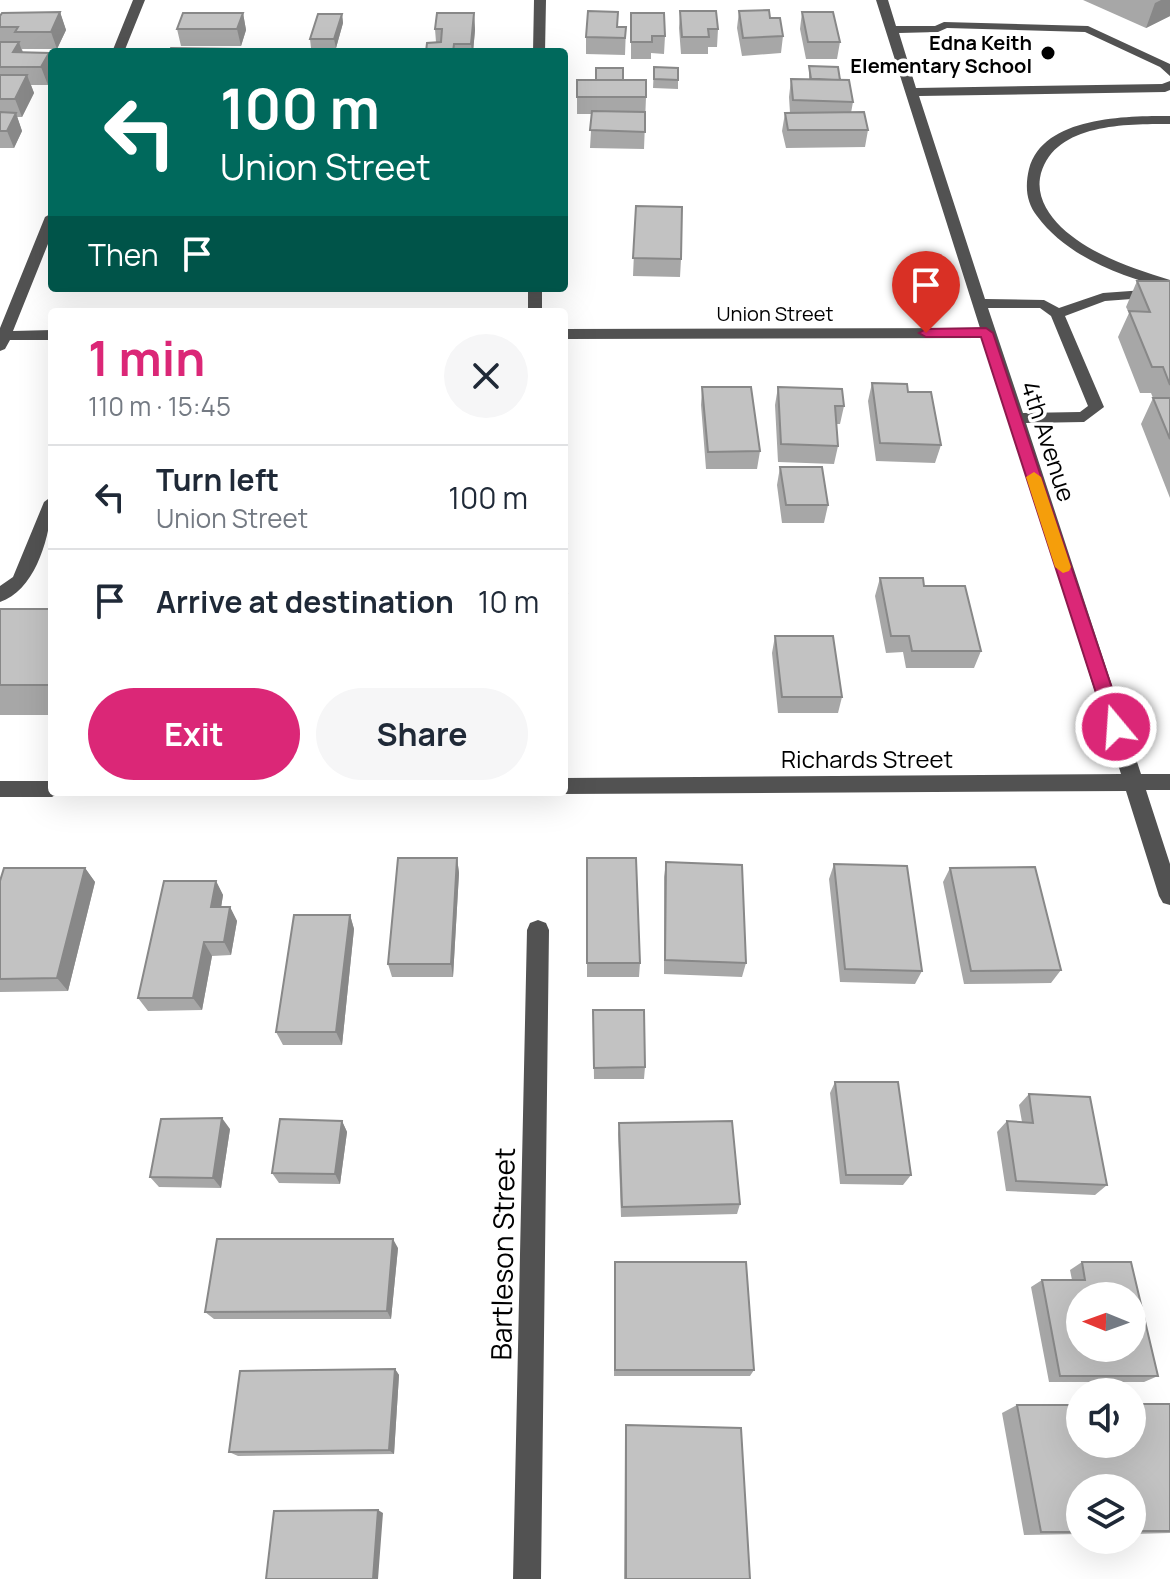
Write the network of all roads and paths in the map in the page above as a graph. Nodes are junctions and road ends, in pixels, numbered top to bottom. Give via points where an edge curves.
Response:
1 (139, 0) edge
2 (540, 0) edge
3 (882, 0) edge
4 (891, 30) junction
5 (120, 48) edge
6 (539, 48) edge
7 (1170, 72) edge
8 (1170, 85) edge
9 (911, 92) junction
10 (1170, 120) edge
11 (48, 227) edge
12 (1170, 285) edge
13 (1170, 293) edge
14 (977, 303) junction
15 (1057, 314) junction
16 (986, 333) junction
17 (568, 334) edge
18 (48, 335) edge
19 (2, 339) edge
20 (1014, 418) junction
21 (48, 512) edge
22 (0, 595) edge
23 (1170, 782) edge
24 (1134, 783) junction
25 (568, 786) edge
26 (0, 789) edge
27 (48, 789) edge
28 (1170, 896) edge
29 (538, 930) dead end
30 (527, 1579) edge

1 - 5 street
2 - 6 street
3 - 4 street, 4th Avenue
4 - 7 street via 944,25 1076,27 1164,64
4 - 9 street, 4th Avenue
8 - 9 street
9 - 14 street, 4th Avenue
10 - 12 street via 1101,125 1071,134 1045,150 1034,170 1033,189 1042,214 1068,240 1103,262
11 - 19 street
13 - 15 street via 1103,297
14 - 15 street via 1044,304
14 - 16 street, 4th Avenue
15 - 20 street via 1096,407 1084,417
16 - 17 street, Union Street
16 - 20 street, 4th Avenue
18 - 19 street
20 - 24 street, 4th Avenue
21 - 22 street via 20,581
23 - 24 street, Richards Street
24 - 25 street, Richards Street
24 - 28 street, 4th Avenue
26 - 27 street
29 - 30 street, Bartleson Street

